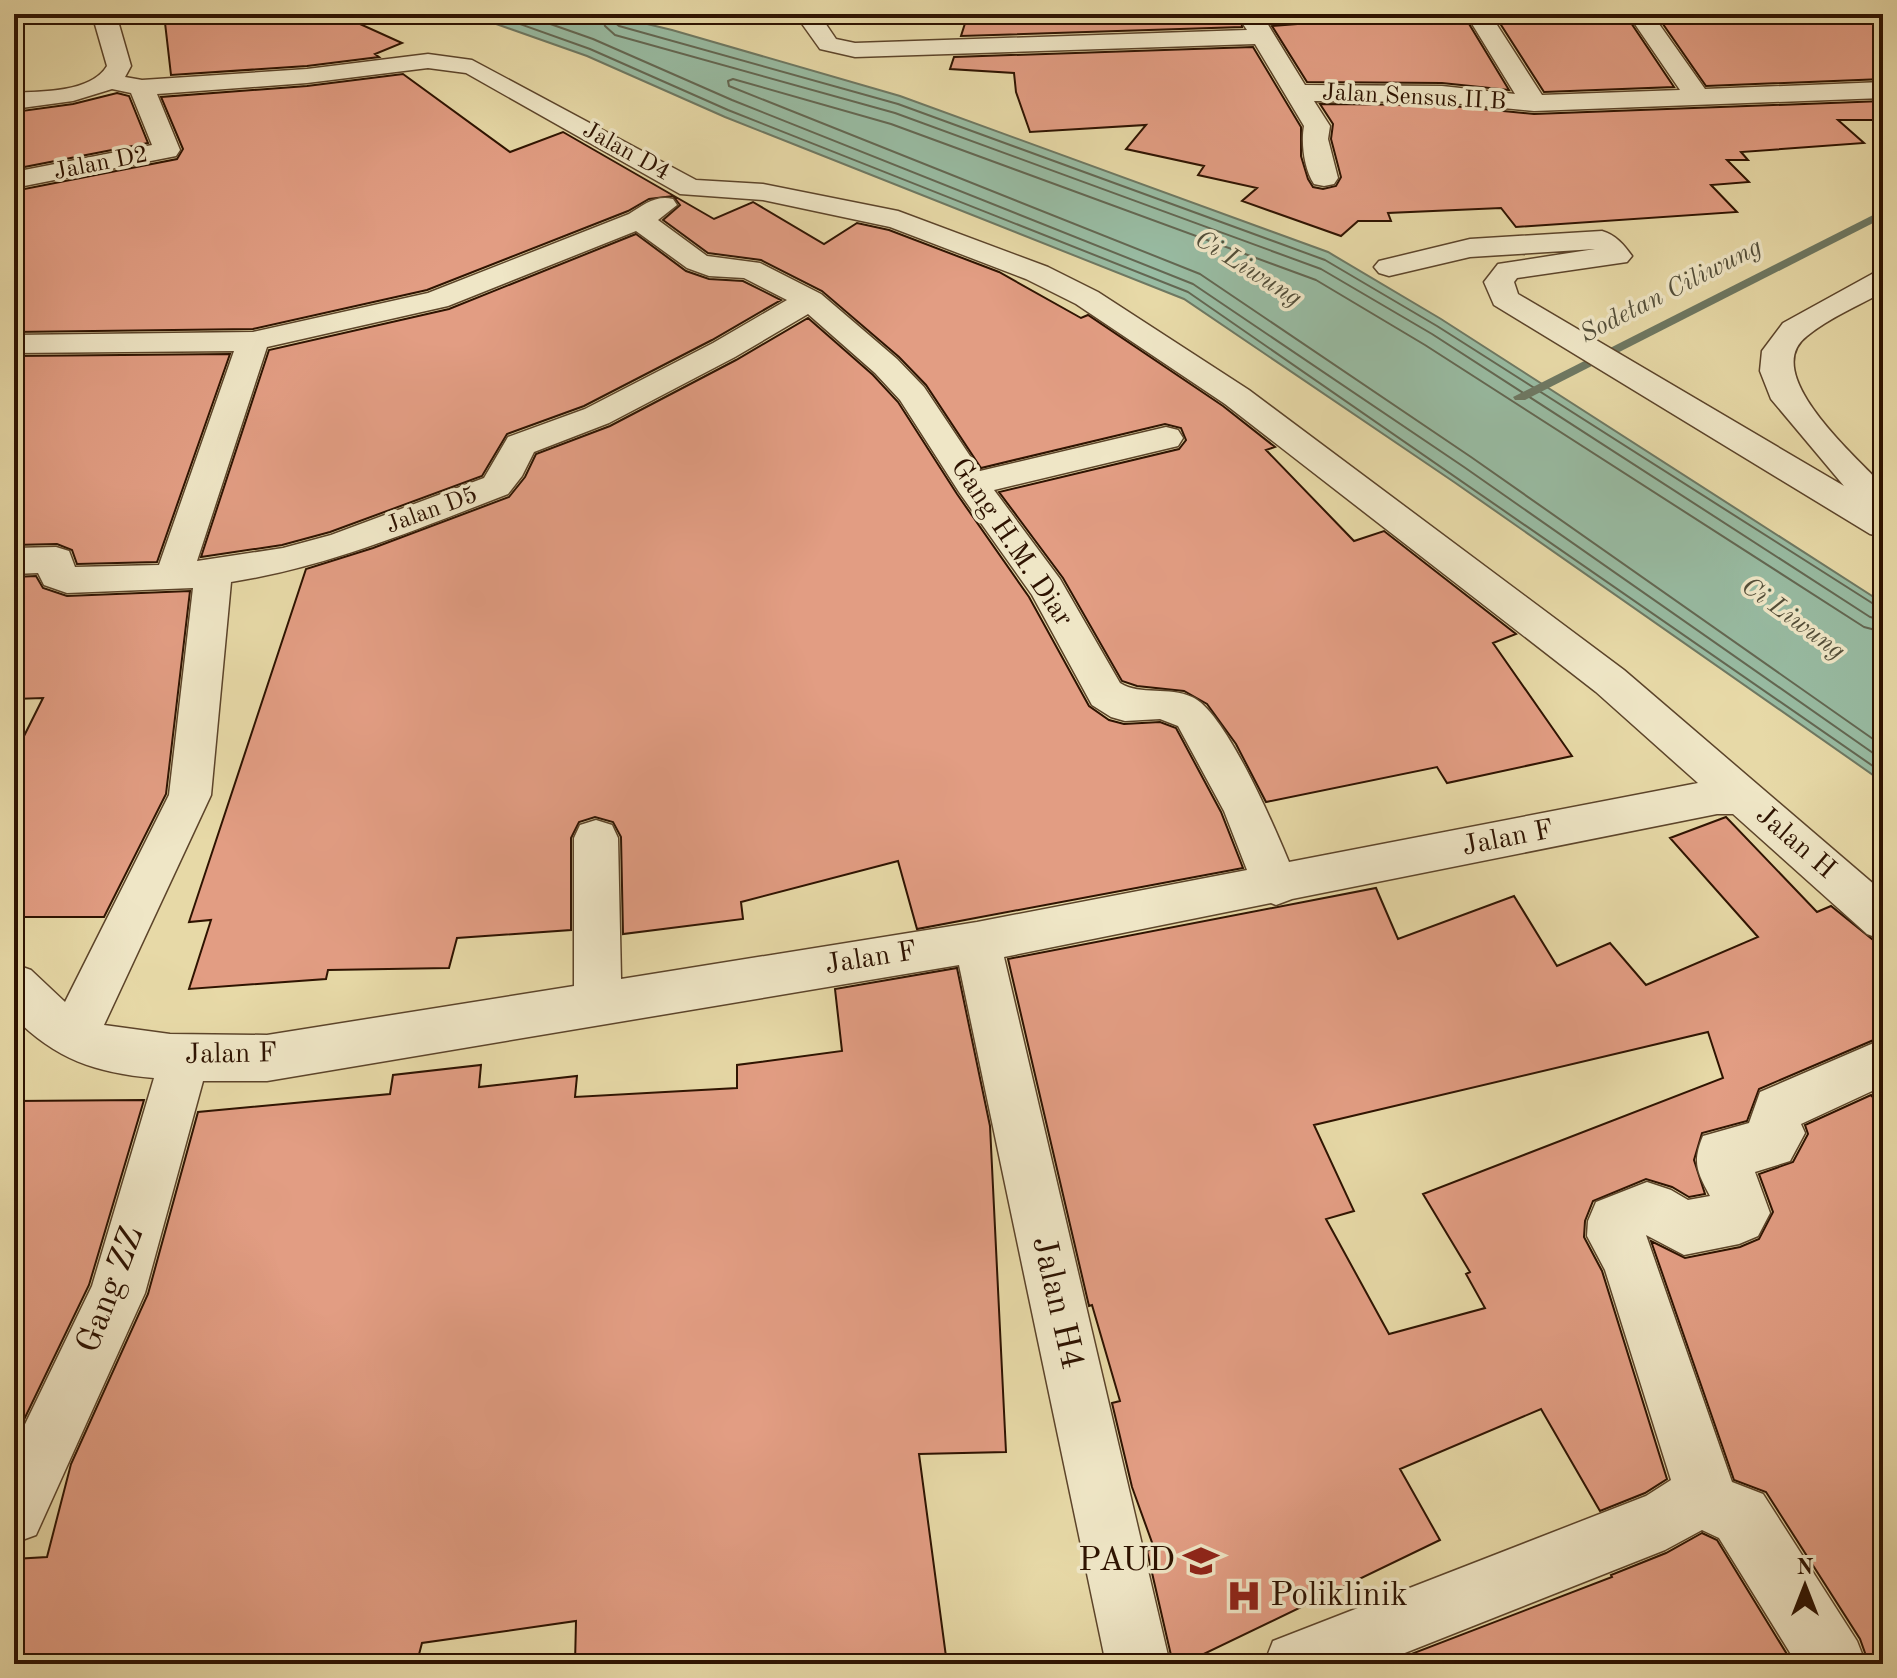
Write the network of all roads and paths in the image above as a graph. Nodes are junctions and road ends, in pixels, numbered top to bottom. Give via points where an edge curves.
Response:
1 (104, 14) edge
2 (807, 14) edge
3 (1137, 14) edge
4 (1478, 14) edge
5 (1640, 14) edge
6 (1302, 15) edge
7 (1260, 37) junction
8 (1148, 39) junction
9 (110, 81) junction
10 (142, 88) junction
11 (1883, 90) edge
12 (1295, 93) junction
13 (1698, 97) junction
14 (14, 101) edge
15 (1534, 103) junction
16 (1324, 178) dead end
17 (14, 180) edge
18 (690, 188) junction
19 (639, 220) junction
20 (1389, 267) dead end
21 (1883, 280) edge
22 (810, 300) junction
23 (253, 341) junction
24 (14, 344) edge
25 (1166, 438) dead end
26 (971, 484) junction
27 (1883, 508) edge
28 (1883, 525) edge
29 (14, 561) edge
30 (213, 573) junction
31 (173, 578) junction
32 (1743, 797) junction
33 (596, 838) dead end
34 (1276, 886) junction
35 (1883, 920) edge
36 (977, 942) junction
37 (14, 985) edge
38 (598, 1004) junction
39 (73, 1037) junction
40 (185, 1058) junction
41 (1883, 1062) edge
42 (1698, 1498) junction
43 (14, 1513) edge
44 (1138, 1664) edge
45 (1296, 1664) edge
46 (1834, 1664) edge

1 - 9 street via 119,66
2 - 8 street via 828,44 876,50
3 - 8 street
4 - 15 street
5 - 13 street
6 - 7 street via 1254,16
7 - 8 street
7 - 12 street
9 - 10 street, Jalan D4
9 - 14 street
10 - 17 street, Jalan D2 via 167,150
10 - 18 street, Jalan D4 via 449,62 472,67
11 - 13 street, Jalan Sensus II B
12 - 15 street, Jalan Sensus II B via 1442,94
12 - 16 street via 1317,126
13 - 15 street, Jalan Sensus II B
18 - 19 street, Jalan D4
18 - 32 street, Jalan H via 763,192 898,220 1037,273 1087,298 1237,397 1610,681
19 - 22 street, Gang H.M. Diar via 697,262 750,269
19 - 23 street, Jalan D4 via 437,300
20 - 28 street via 1470,248 1602,240 1617,256 1508,270 1499,282 1505,299
21 - 27 street via 1794,330 1778,351 1776,371 1787,399
22 - 26 street, Gang H.M. Diar via 912,394
22 - 30 street, Jalan D5 via 597,416 520,445 496,486 473,497 317,552
23 - 24 street, Jalan D4
23 - 31 street
25 - 26 street
26 - 34 street, Gang H.M. Diar via 1047,588 1106,694 1125,706 1160,704 1192,715 1245,808
29 - 31 street, Jalan D5 via 56,560 57,576 67,580
30 - 31 street, Jalan D5
30 - 39 street via 190,795
32 - 34 street, Jalan F via 1717,797
32 - 35 street, Jalan H
33 - 38 street
34 - 36 street, Jalan F
36 - 38 street, Jalan F
36 - 44 street, Jalan H4
37 - 39 street, Jalan F
38 - 40 street, Jalan F via 267,1058
39 - 40 street, Jalan F
40 - 43 street, Gang ZZ via 117,1293
41 - 42 street via 1778,1109 1774,1122 1779,1133 1772,1143 1721,1154 1720,1164 1742,1200 1739,1217 1684,1228 1650,1207 1615,1221 1614,1236 1628,1256 1702,1482
42 - 45 street via 1665,1519
42 - 46 street via 1741,1516

